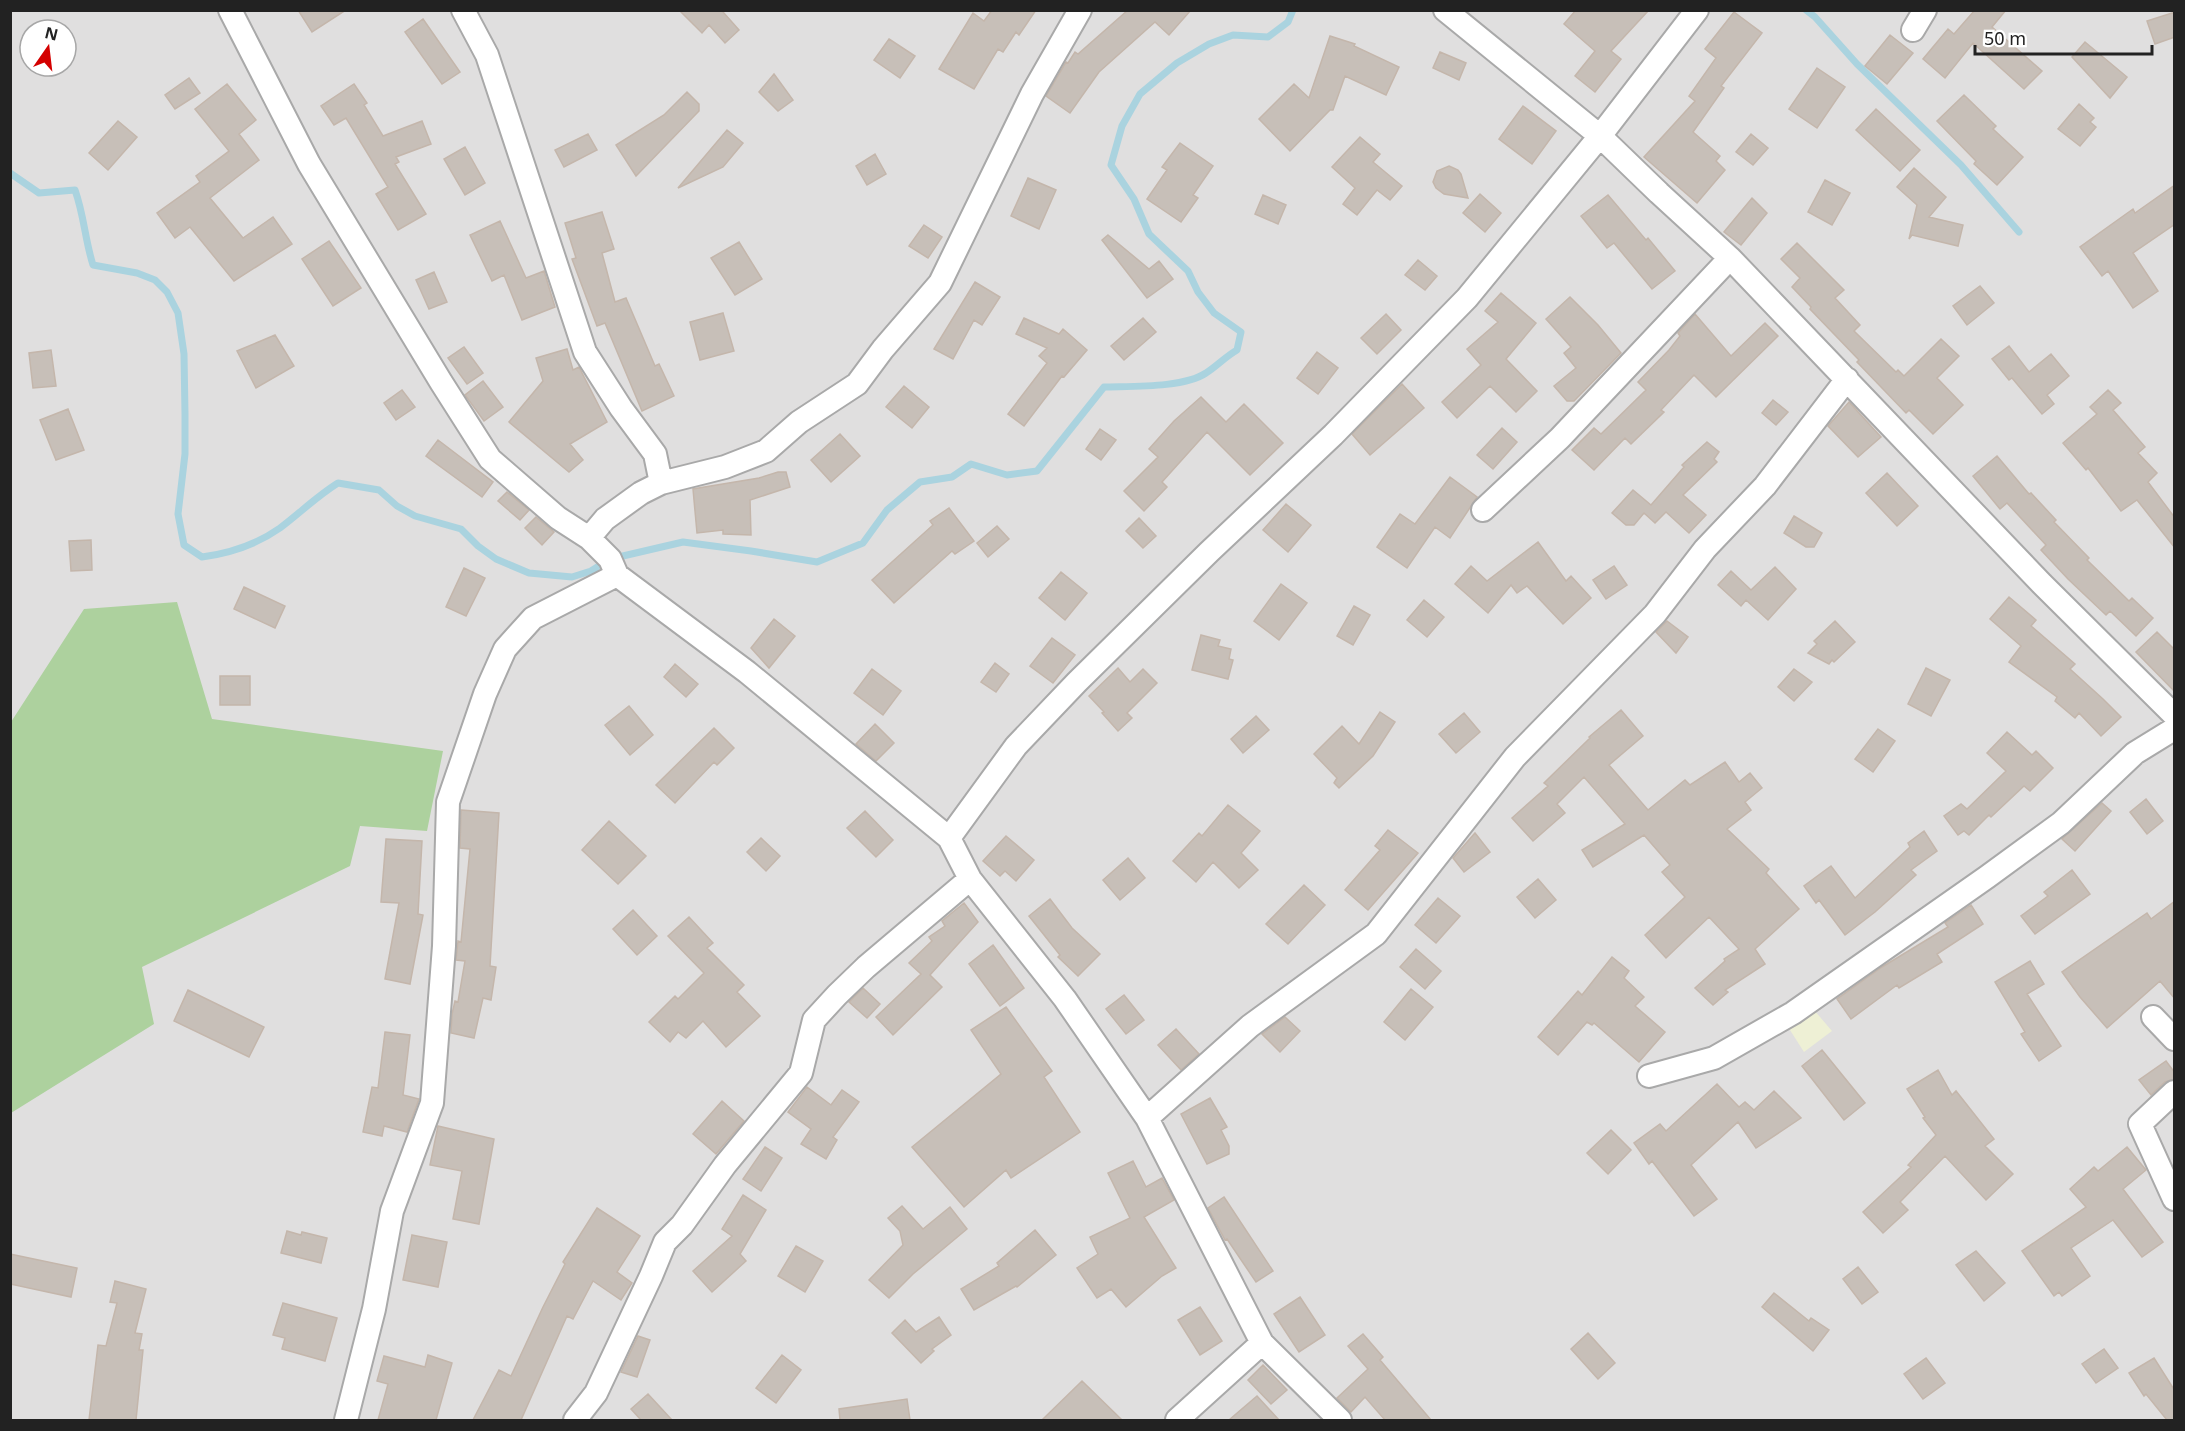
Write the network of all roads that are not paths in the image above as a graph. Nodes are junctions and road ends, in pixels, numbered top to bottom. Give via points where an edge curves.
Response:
1 (230, 10) edge
2 (463, 10) edge
3 (1080, 10) edge
4 (1444, 10) edge
5 (1697, 10) edge
6 (1925, 10) edge
7 (1913, 30) dead end
8 (1600, 136) junction
9 (1730, 258) junction
10 (1847, 379) junction
11 (661, 483) junction
12 (1482, 510) dead end
13 (589, 538) junction
14 (617, 575) junction
15 (2175, 715) edge
16 (2175, 729) edge
17 (949, 838) junction
18 (970, 879) junction
19 (2153, 1017) dead end
20 (2175, 1039) edge
21 (1649, 1076) dead end
22 (2175, 1092) edge
23 (1147, 1118) junction
24 (2175, 1199) edge
25 (1262, 1343) junction
26 (346, 1420) edge
27 (575, 1420) edge
28 (1177, 1420) edge
29 (1340, 1420) edge

1 - 13 street via 309,164 490,459 558,518
2 - 11 street via 487,55 585,352 655,454
3 - 11 street via 1032,94 940,283 857,384 799,422 766,451 725,467
4 - 8 street
5 - 8 street
6 - 7 street
8 - 9 street
8 - 17 street via 1467,298 1016,746
9 - 10 street
9 - 12 street via 1560,438
10 - 15 street via 2042,584
10 - 23 street via 1765,486 1705,549 1655,614 1515,757 1376,934 1250,1026
11 - 13 street via 605,519
13 - 14 street via 610,559
14 - 17 street via 747,672
14 - 26 street via 533,618 506,649 485,694 448,802 444,946 432,1103 392,1211 374,1309
16 - 21 street via 2135,753 2061,823 1792,1012 1714,1058
17 - 18 street
18 - 23 street via 1065,999
18 - 27 street via 859,974 814,1020 801,1073 725,1165 682,1225 664,1242 596,1393
19 - 20 street
22 - 24 street via 2140,1124
23 - 25 street
25 - 28 street
25 - 29 street

